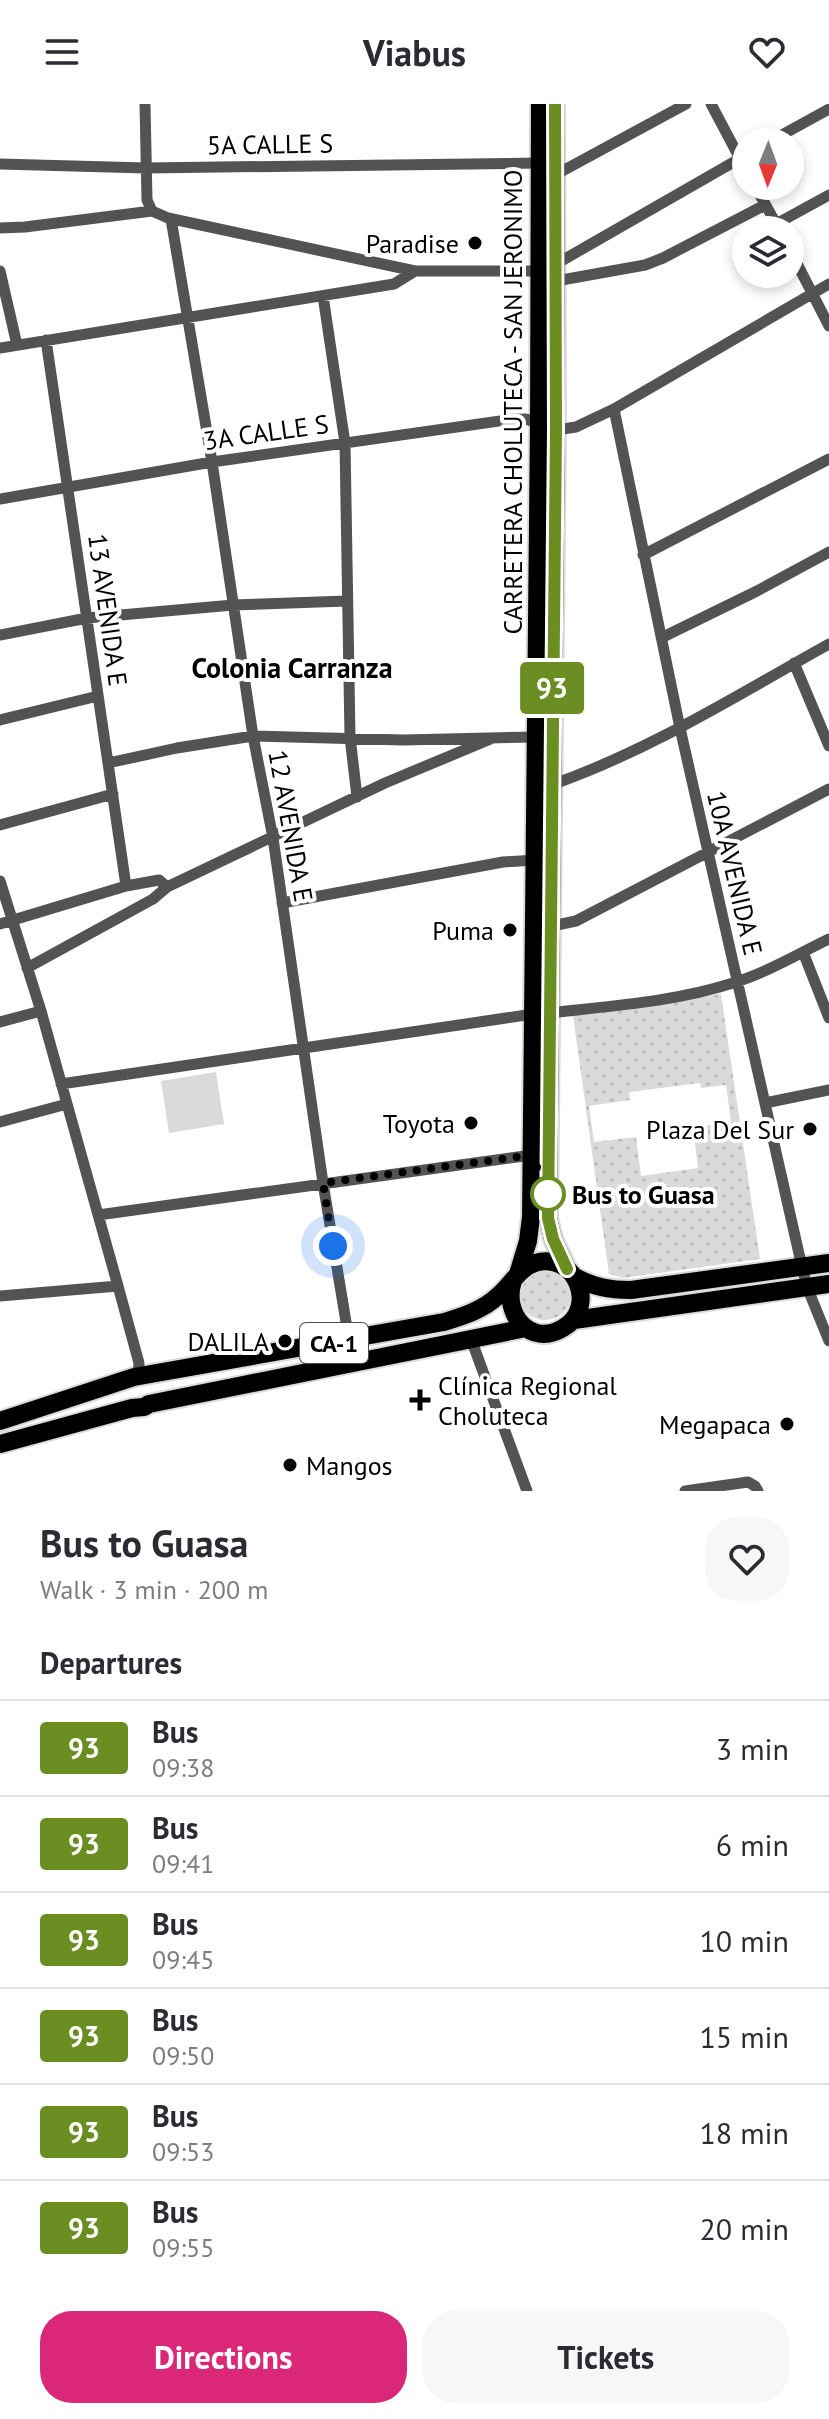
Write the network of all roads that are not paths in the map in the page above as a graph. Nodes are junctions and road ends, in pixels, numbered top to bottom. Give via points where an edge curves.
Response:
1 (145, 104) edge
2 (540, 104) edge
3 (555, 104) edge
4 (686, 104) edge
5 (711, 104) edge
6 (829, 109) edge
7 (794, 128) edge
8 (732, 139) edge
9 (540, 163) junction
10 (0, 164) edge
11 (732, 164) edge
12 (146, 168) junction
13 (555, 175) junction
14 (829, 195) edge
15 (762, 200) edge
16 (765, 205) junction
17 (149, 206) junction
18 (772, 216) edge
19 (796, 216) edge
20 (171, 219) junction
21 (0, 228) edge
22 (0, 271) edge
23 (415, 271) junction
24 (550, 272) junction
25 (804, 276) edge
26 (829, 284) edge
27 (813, 293) junction
28 (323, 296) junction
29 (188, 319) junction
30 (829, 326) edge
31 (46, 340) junction
32 (17, 345) junction
33 (0, 348) edge
34 (614, 409) junction
35 (548, 426) junction
36 (345, 443) junction
37 (829, 459) edge
38 (212, 462) junction
39 (68, 487) junction
40 (0, 499) edge
41 (829, 552) edge
42 (643, 555) junction
43 (347, 601) junction
44 (233, 605) junction
45 (87, 618) junction
46 (0, 635) edge
47 (663, 637) junction
48 (829, 644) edge
49 (794, 663) junction
50 (98, 696) junction
51 (0, 720) edge
52 (680, 728) junction
53 (253, 736) junction
54 (350, 737) junction
55 (535, 737) junction
56 (493, 738) junction
57 (829, 746) edge
58 (108, 763) junction
59 (551, 785) junction
60 (829, 789) edge
61 (113, 794) junction
62 (357, 797) junction
63 (0, 825) edge
64 (273, 838) junction
65 (709, 852) junction
66 (535, 860) junction
67 (0, 881) edge
68 (126, 886) junction
69 (167, 887) junction
70 (282, 903) junction
71 (6, 923) edge
72 (542, 927) junction
73 (829, 939) edge
74 (803, 952) junction
75 (27, 968) junction
76 (737, 982) junction
77 (41, 1011) junction
78 (541, 1013) junction
79 (829, 1018) edge
80 (0, 1022) edge
81 (305, 1048) junction
82 (61, 1084) junction
83 (829, 1090) edge
84 (765, 1103) junction
85 (67, 1104) junction
86 (0, 1122) edge
87 (532, 1155) junction
88 (323, 1183) junction
89 (98, 1215) junction
90 (829, 1263) edge
91 (802, 1267) junction
92 (571, 1273) junction
93 (516, 1278) junction
94 (829, 1284) edge
95 (118, 1286) junction
96 (807, 1287) junction
97 (0, 1296) edge
98 (574, 1320) junction
99 (526, 1328) junction
100 (471, 1339) junction
101 (349, 1340) junction
102 (829, 1341) edge
103 (136, 1379) junction
104 (141, 1406) junction
105 (4, 1422) edge
106 (0, 1444) edge
107 (527, 1491) edge
108 (685, 1491) edge
109 (758, 1491) edge

1 - 12 street
2 - 9 highway, CARRETERA CHOLUTECA - SAN JERONIMO
3 - 13 highway, CARRETERA CHOLUTECA - SAN JERONIMO
4 - 13 street
5 - 8 street
6 - 7 street
9 - 12 street, 5A CALLE S
9 - 24 highway, CARRETERA CHOLUTECA - SAN JERONIMO
10 - 12 street, 5A CALLE S
11 - 24 street
12 - 17 street
13 - 24 highway, CARRETERA CHOLUTECA - SAN JERONIMO
14 - 19 street
15 - 16 street
16 - 18 street
16 - 24 street via 645,265
17 - 20 street
17 - 21 street
20 - 23 street
20 - 29 street, 12 AVENIDA E
22 - 32 street
23 - 24 street
23 - 28 street via 394,284
24 - 35 highway, CARRETERA CHOLUTECA - SAN JERONIMO
25 - 27 street
26 - 27 street, 3A CALLE S
27 - 30 street
27 - 34 street, 3A CALLE S
28 - 29 street
28 - 36 street
29 - 31 street
29 - 38 street, 12 AVENIDA E
31 - 32 street
31 - 39 street, 13 AVENIDA E
32 - 33 street
34 - 35 street, 3A CALLE S via 576,427
34 - 42 street, 10A AVENIDA E
35 - 36 street, 3A CALLE S via 514,419
35 - 55 highway, CARRETERA CHOLUTECA - SAN JERONIMO
35 - 59 highway, CARRETERA CHOLUTECA - SAN JERONIMO
36 - 38 street, 3A CALLE S
36 - 43 street
37 - 42 street
38 - 39 street, 3A CALLE S
38 - 44 street, 12 AVENIDA E
39 - 40 street, 3A CALLE S
39 - 45 street, 13 AVENIDA E
41 - 47 street
42 - 47 street, 10A AVENIDA E
43 - 44 street
43 - 54 street
44 - 45 street
44 - 53 street, 12 AVENIDA E
45 - 46 street
45 - 50 street, 13 AVENIDA E
47 - 52 street, 10A AVENIDA E
48 - 49 street
49 - 52 street
49 - 57 street
50 - 51 street
50 - 58 street, 13 AVENIDA E
52 - 59 street
52 - 65 street, 10A AVENIDA E
53 - 54 street
53 - 58 street
53 - 64 street, 12 AVENIDA E
54 - 56 street
54 - 62 street
55 - 56 street
55 - 66 highway, CARRETERA CHOLUTECA - SAN JERONIMO
56 - 62 street
58 - 61 street, 13 AVENIDA E
59 - 72 highway, CARRETERA CHOLUTECA - SAN JERONIMO
60 - 65 street
61 - 63 street
61 - 68 street, 13 AVENIDA E
62 - 64 street
64 - 69 street
64 - 70 street, 12 AVENIDA E
65 - 72 street via 576,921
65 - 76 street, 10A AVENIDA E
66 - 70 street
66 - 72 highway, CARRETERA CHOLUTECA - SAN JERONIMO
67 - 71 street
68 - 69 street via 159,880
68 - 71 street
69 - 75 street
70 - 81 street, 12 AVENIDA E
71 - 75 street
72 - 78 highway, CARRETERA CHOLUTECA - SAN JERONIMO
73 - 74 street
74 - 76 street
74 - 79 street
75 - 77 street
76 - 78 street via 631,1004
76 - 84 street, 10A AVENIDA E
77 - 80 street
77 - 82 street
78 - 81 street
78 - 87 highway, CARRETERA CHOLUTECA - SAN JERONIMO
78 - 92 highway, CARRETERA CHOLUTECA - SAN JERONIMO via 548,1218
81 - 82 street
81 - 88 street, 12 AVENIDA E
82 - 85 street
83 - 84 street
84 - 91 street, 10A AVENIDA E
85 - 86 street
85 - 89 street
87 - 88 street
87 - 93 highway, CARRETERA CHOLUTECA - SAN JERONIMO via 528,1241
88 - 89 street
88 - 101 street, 12 AVENIDA E
89 - 95 street
90 - 91 highway, CA-1
91 - 92 highway, CA-1 via 631,1290 592,1286
91 - 96 street, 10A AVENIDA E
92 - 93 highway, CA-1 via 547,1262 526,1267
92 - 98 highway via 581,1298
93 - 99 highway via 510,1302
93 - 101 highway, CA-1 via 471,1314
94 - 96 highway, CA-1
95 - 97 street
95 - 103 street via 139,1363
96 - 98 highway, CA-1
96 - 102 street, 10A AVENIDA E
98 - 99 highway, CA-1 via 557,1332
99 - 100 highway, CA-1
100 - 104 highway, CA-1
100 - 107 street
101 - 103 highway, CA-1
103 - 104 highway via 153,1389
103 - 104 highway via 121,1394 125,1403
103 - 105 highway, CA-1
104 - 106 highway, CA-1
108 - 109 street via 748,1482

